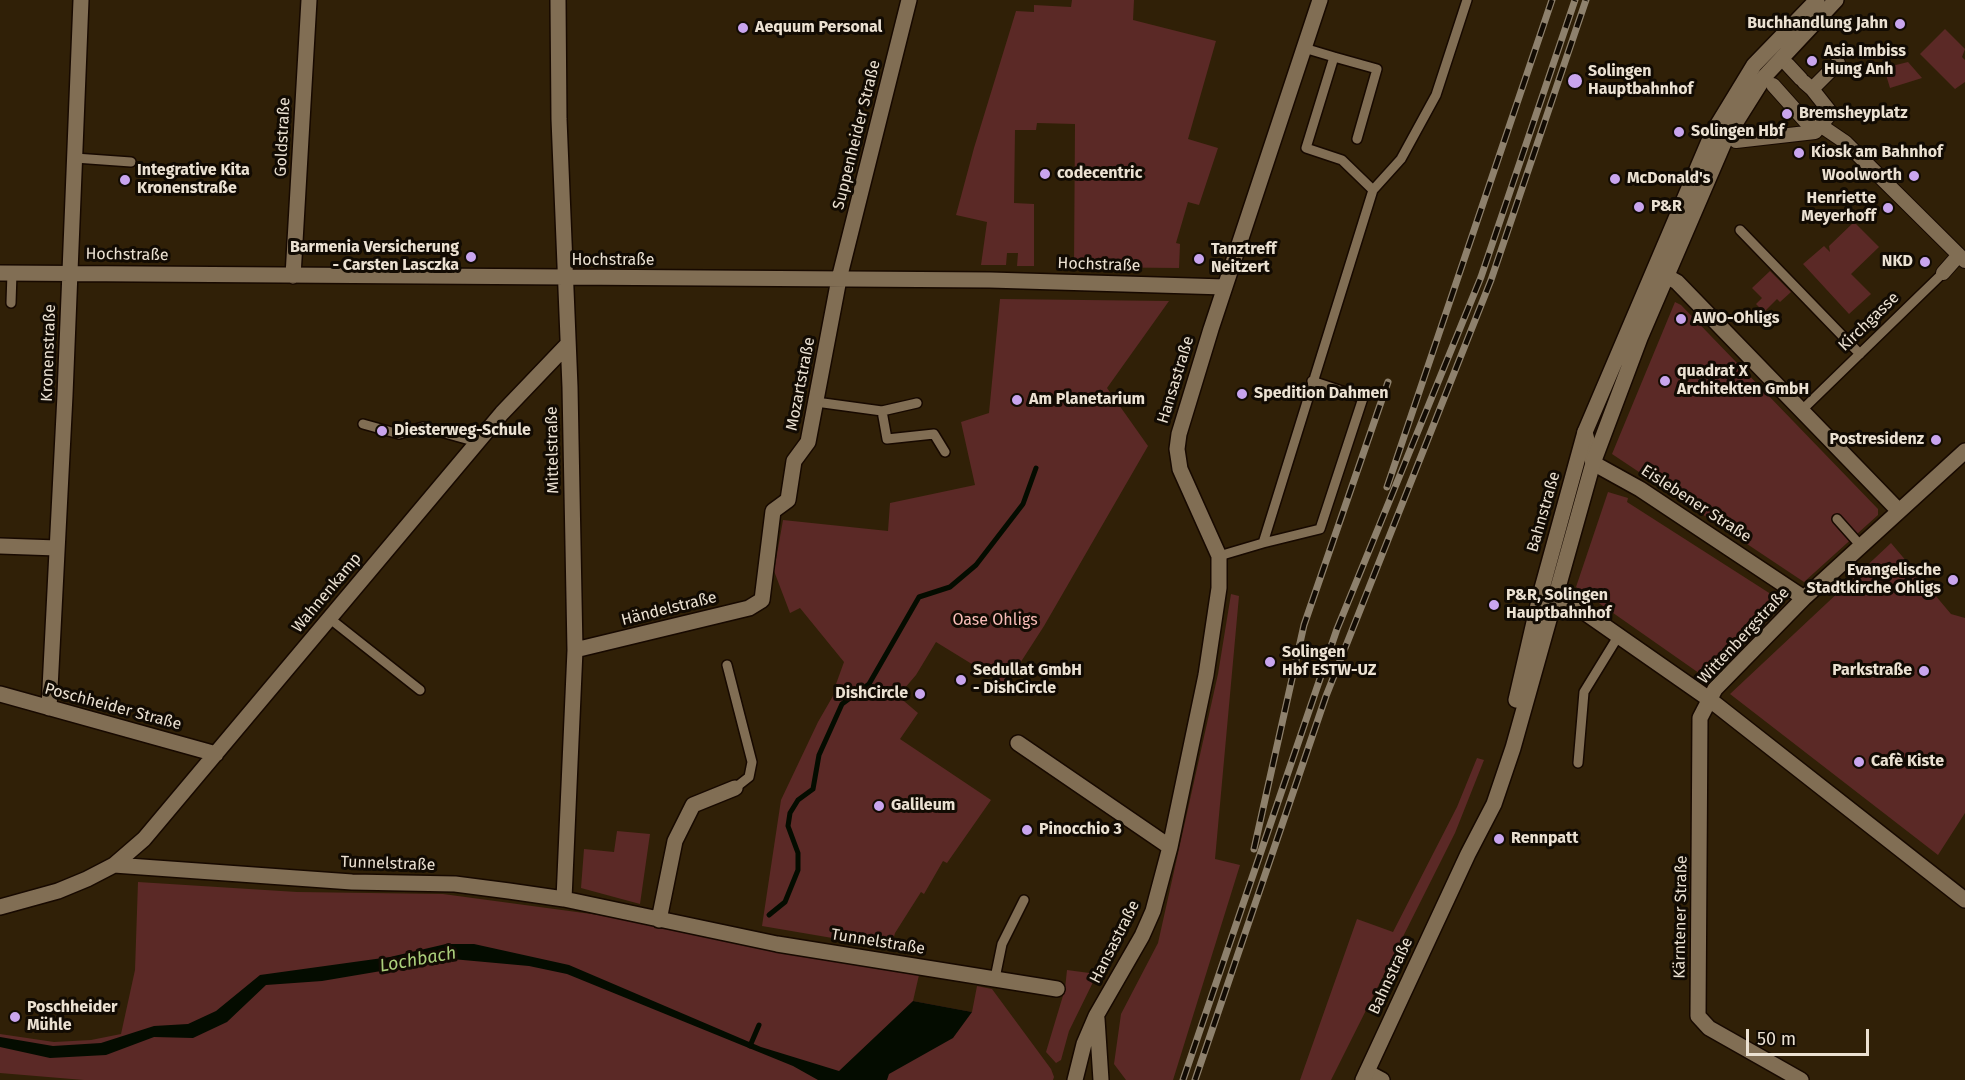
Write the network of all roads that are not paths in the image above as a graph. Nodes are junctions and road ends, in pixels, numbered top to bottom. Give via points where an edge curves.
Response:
1 (81, 0) edge
2 (309, 0) edge
3 (558, 0) edge
4 (909, 0) edge
5 (1320, 0) edge
6 (1467, 0) edge
7 (1817, 0) edge
8 (1836, 0) edge
9 (1304, 48) junction
10 (1334, 57) junction
11 (1838, 63) dead end
12 (1788, 65) dead end
13 (1769, 80) junction
14 (1806, 83) junction
15 (1819, 122) junction
16 (1357, 139) dead end
17 (1736, 141) dead end
18 (75, 159) junction
19 (131, 162) dead end
20 (1374, 190) junction
21 (1695, 193) junction
22 (1740, 230) dead end
23 (1961, 259) edge
24 (1660, 272) junction
25 (6, 273) edge
26 (70, 273) junction
27 (1943, 273) joint
28 (293, 276) junction
29 (565, 279) junction
30 (840, 279) junction
31 (1225, 288) junction
32 (11, 303) dead end
33 (568, 344) junction
34 (1860, 354) junction
35 (1312, 381) junction
36 (816, 402) junction
37 (917, 403) dead end
38 (1802, 410) junction
39 (882, 411) junction
40 (363, 424) dead end
41 (1585, 432) junction
42 (477, 442) junction
43 (1965, 451) edge
44 (945, 452) dead end
45 (1593, 463) junction
46 (1899, 511) junction
47 (1837, 519) dead end
48 (1263, 543) junction
49 (0, 546) edge
50 (1861, 546) junction
51 (57, 548) junction
52 (1219, 556) junction
53 (763, 592) joint
54 (1547, 594) junction
55 (1804, 598) junction
56 (329, 618) junction
57 (1619, 636) junction
58 (575, 650) junction
59 (727, 665) dead end
60 (420, 690) dead end
61 (0, 694) edge
62 (1709, 699) junction
63 (49, 708) junction
64 (1018, 743) dead end
65 (216, 754) junction
66 (1578, 763) dead end
67 (735, 788) joint
68 (1170, 847) junction
69 (114, 865) junction
70 (564, 899) junction
71 (1024, 900) dead end
72 (1965, 900) edge
73 (0, 907) edge
74 (659, 920) junction
75 (995, 978) junction
76 (1057, 989) dead end
77 (1096, 1016) junction
78 (1365, 1076) edge
79 (1075, 1080) edge
80 (1101, 1080) edge
81 (1382, 1080) edge
82 (1801, 1080) edge

1 - 18 street, Kronenstraße
2 - 28 street, Goldstraße
3 - 29 street, Mittelstraße
4 - 30 street, Suppenheider Straße
5 - 9 street, Hansastraße
6 - 20 lane via 1436,95 1401,159
7 - 21 street via 1754,65 1712,134
8 - 13 street
9 - 10 lane
9 - 31 street, Hansastraße
10 - 16 lane via 1377,69
10 - 20 lane via 1306,148 1342,160
11 - 14 street
12 - 14 street
13 - 15 street
13 - 21 street via 1726,138
14 - 15 street via 1831,113
15 - 17 street
15 - 23 street via 1845,142
18 - 19 lane
18 - 26 street, Kronenstraße
20 - 35 lane
21 - 24 street, Bahnstraße
22 - 34 lane
23 - 27 street, Kirchgasse
24 - 38 street via 1677,282
24 - 41 street, Bahnstraße
24 - 45 street, Bahnstraße
25 - 26 street, Hochstraße
25 - 32 lane
26 - 28 street, Hochstraße
26 - 51 street, Kronenstraße
27 - 34 lane, Kirchgasse
28 - 29 street, Hochstraße
29 - 30 street, Hochstraße
29 - 33 street, Mittelstraße
30 - 31 street, Hochstraße via 1097,282
30 - 36 street, Mozartstraße
31 - 52 street, Hansastraße via 1183,416 1177,449 1185,484
33 - 42 street, Wahnenkamp
33 - 58 street, Mittelstraße
34 - 38 lane, Kirchgasse
35 - 48 lane
35 - 48 lane via 1363,398 1320,528
36 - 39 lane
36 - 53 street, Mozartstraße via 808,442 794,461 788,500 773,511
37 - 39 lane
38 - 46 street
39 - 44 lane via 887,439 934,434
40 - 42 lane via 399,434 423,427
41 - 45 street
41 - 54 street, Bahnstraße
42 - 56 street, Wahnenkamp
43 - 46 street, Wittenbergstraße
45 - 54 street, Bahnstraße
45 - 55 street, Eislebener Straße via 1665,505
46 - 50 street, Wittenbergstraße
47 - 50 lane
48 - 52 lane
49 - 51 street
50 - 55 street, Wittenbergstraße
51 - 63 street, Kronenstraße
52 - 68 street, Hansastraße via 1219,588 1206,675
53 - 58 street, Händelstraße via 756,606
54 - 57 street via 1580,609
54 - 78 street, Bahnstraße via 1513,748 1494,804
55 - 62 street, Wittenbergstraße
56 - 60 lane
56 - 65 street, Wahnenkamp
57 - 62 street
57 - 66 lane via 1584,692
58 - 70 street, Mittelstraße
59 - 67 lane via 752,762 749,777
61 - 63 street, Poschheider Straße
62 - 72 street
62 - 82 street, Kärntener Straße via 1699,728 1698,1016 1709,1028
63 - 65 street, Poschheider Straße
64 - 68 street
65 - 69 street, Wahnenkamp via 162,822
67 - 74 street via 693,805 675,841
68 - 77 street, Hansastraße via 1153,911
69 - 70 street, Tunnelstraße via 352,882 455,884
69 - 73 street via 58,891
70 - 74 street, Tunnelstraße
71 - 75 lane via 1002,944
74 - 75 street, Tunnelstraße via 788,946
75 - 76 street, Tunnelstraße
77 - 79 street, Hansastraße
77 - 80 street
78 - 81 street

